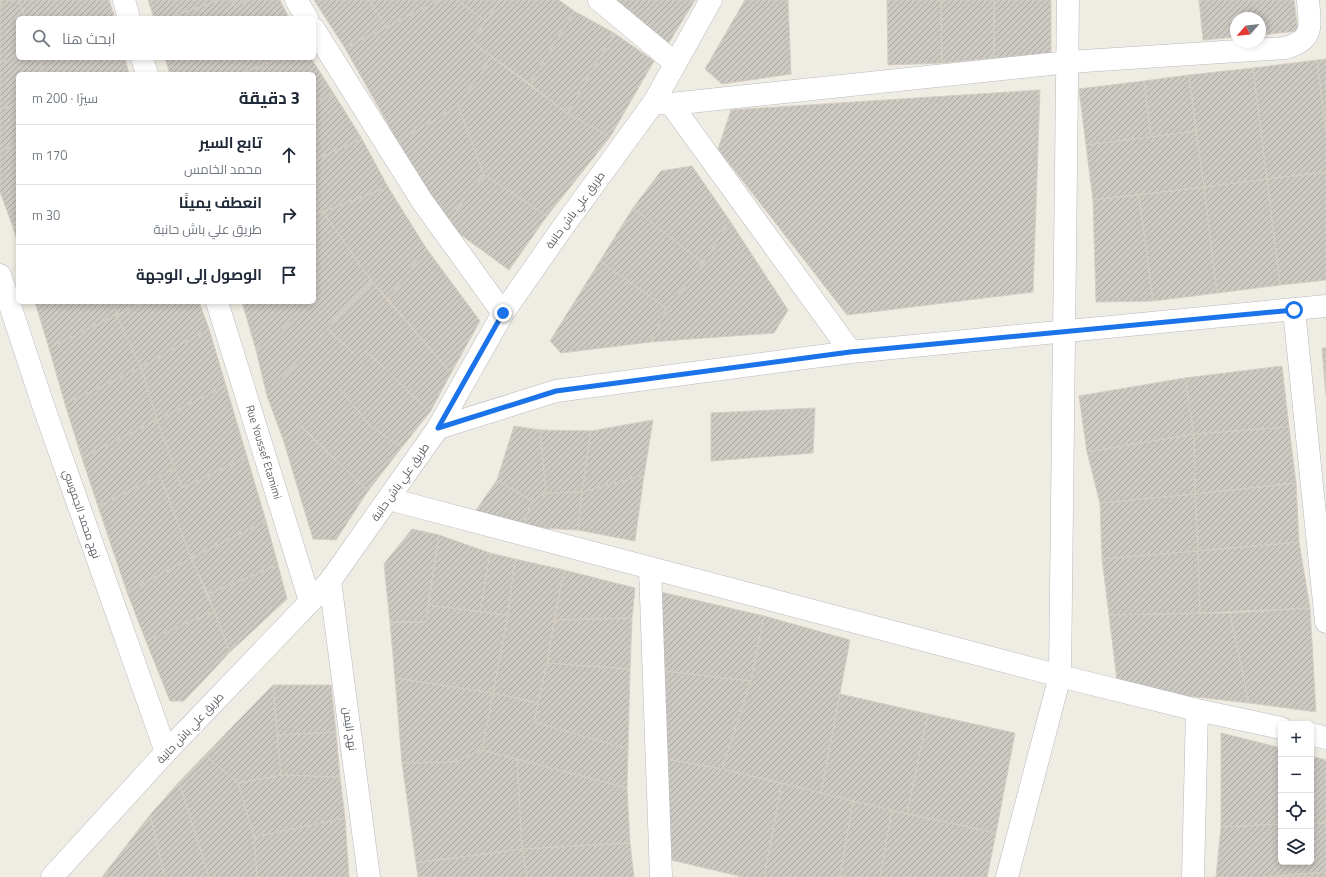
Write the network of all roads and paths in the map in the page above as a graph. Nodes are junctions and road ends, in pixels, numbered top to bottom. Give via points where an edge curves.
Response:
1 (124, 0) edge
2 (296, 0) edge
3 (599, 0) edge
4 (711, 0) edge
5 (1068, 0) edge
6 (1308, 0) edge
7 (128, 16) edge
8 (306, 16) edge
9 (316, 32) edge
10 (142, 60) edge
11 (1069, 62) junction
12 (675, 63) junction
13 (146, 72) edge
14 (663, 103) junction
15 (0, 275) edge
16 (218, 304) edge
17 (1326, 306) edge
18 (1294, 310) junction
19 (503, 313) junction
20 (1064, 333) junction
21 (850, 352) junction
22 (438, 428) junction
23 (389, 500) junction
24 (650, 568) junction
25 (330, 581) junction
26 (310, 601) junction
27 (1326, 622) edge
28 (1060, 676) junction
29 (1197, 710) junction
30 (1278, 727) edge
31 (1314, 735) edge
32 (1326, 738) edge
33 (166, 752) junction
34 (52, 877) edge
35 (369, 877) edge
36 (661, 877) edge
37 (1008, 877) edge
38 (1193, 877) edge

1 - 7 street
2 - 8 street
3 - 12 street
4 - 12 street, طريق علي باش حانبة
5 - 11 street
6 - 11 street via 1310,29 1306,38 1297,45 1285,48
9 - 19 street via 422,201
10 - 13 street
11 - 14 street
11 - 20 street
12 - 14 street, طريق علي باش حانبة
14 - 19 street, طريق علي باش حانبة via 562,227
14 - 21 street
15 - 33 street, نهج محمد الجموسي via 43,405
16 - 26 street, Rue Youssef Etamimi
17 - 18 street
18 - 20 street
18 - 27 street
19 - 22 street, طريق علي باش حانبة
20 - 21 street
20 - 28 street
21 - 22 street via 556,391
22 - 23 street, طريق علي باش حانبة
23 - 24 street
23 - 25 street, طريق علي باش حانبة
24 - 28 street
24 - 36 street
25 - 26 street, طريق علي باش حانبة
25 - 35 street, نهج اليمن
26 - 33 street, طريق علي باش حانبة
28 - 29 street
28 - 37 street
29 - 30 street
29 - 38 street
31 - 32 street
33 - 34 street, طريق علي باش حانبة

